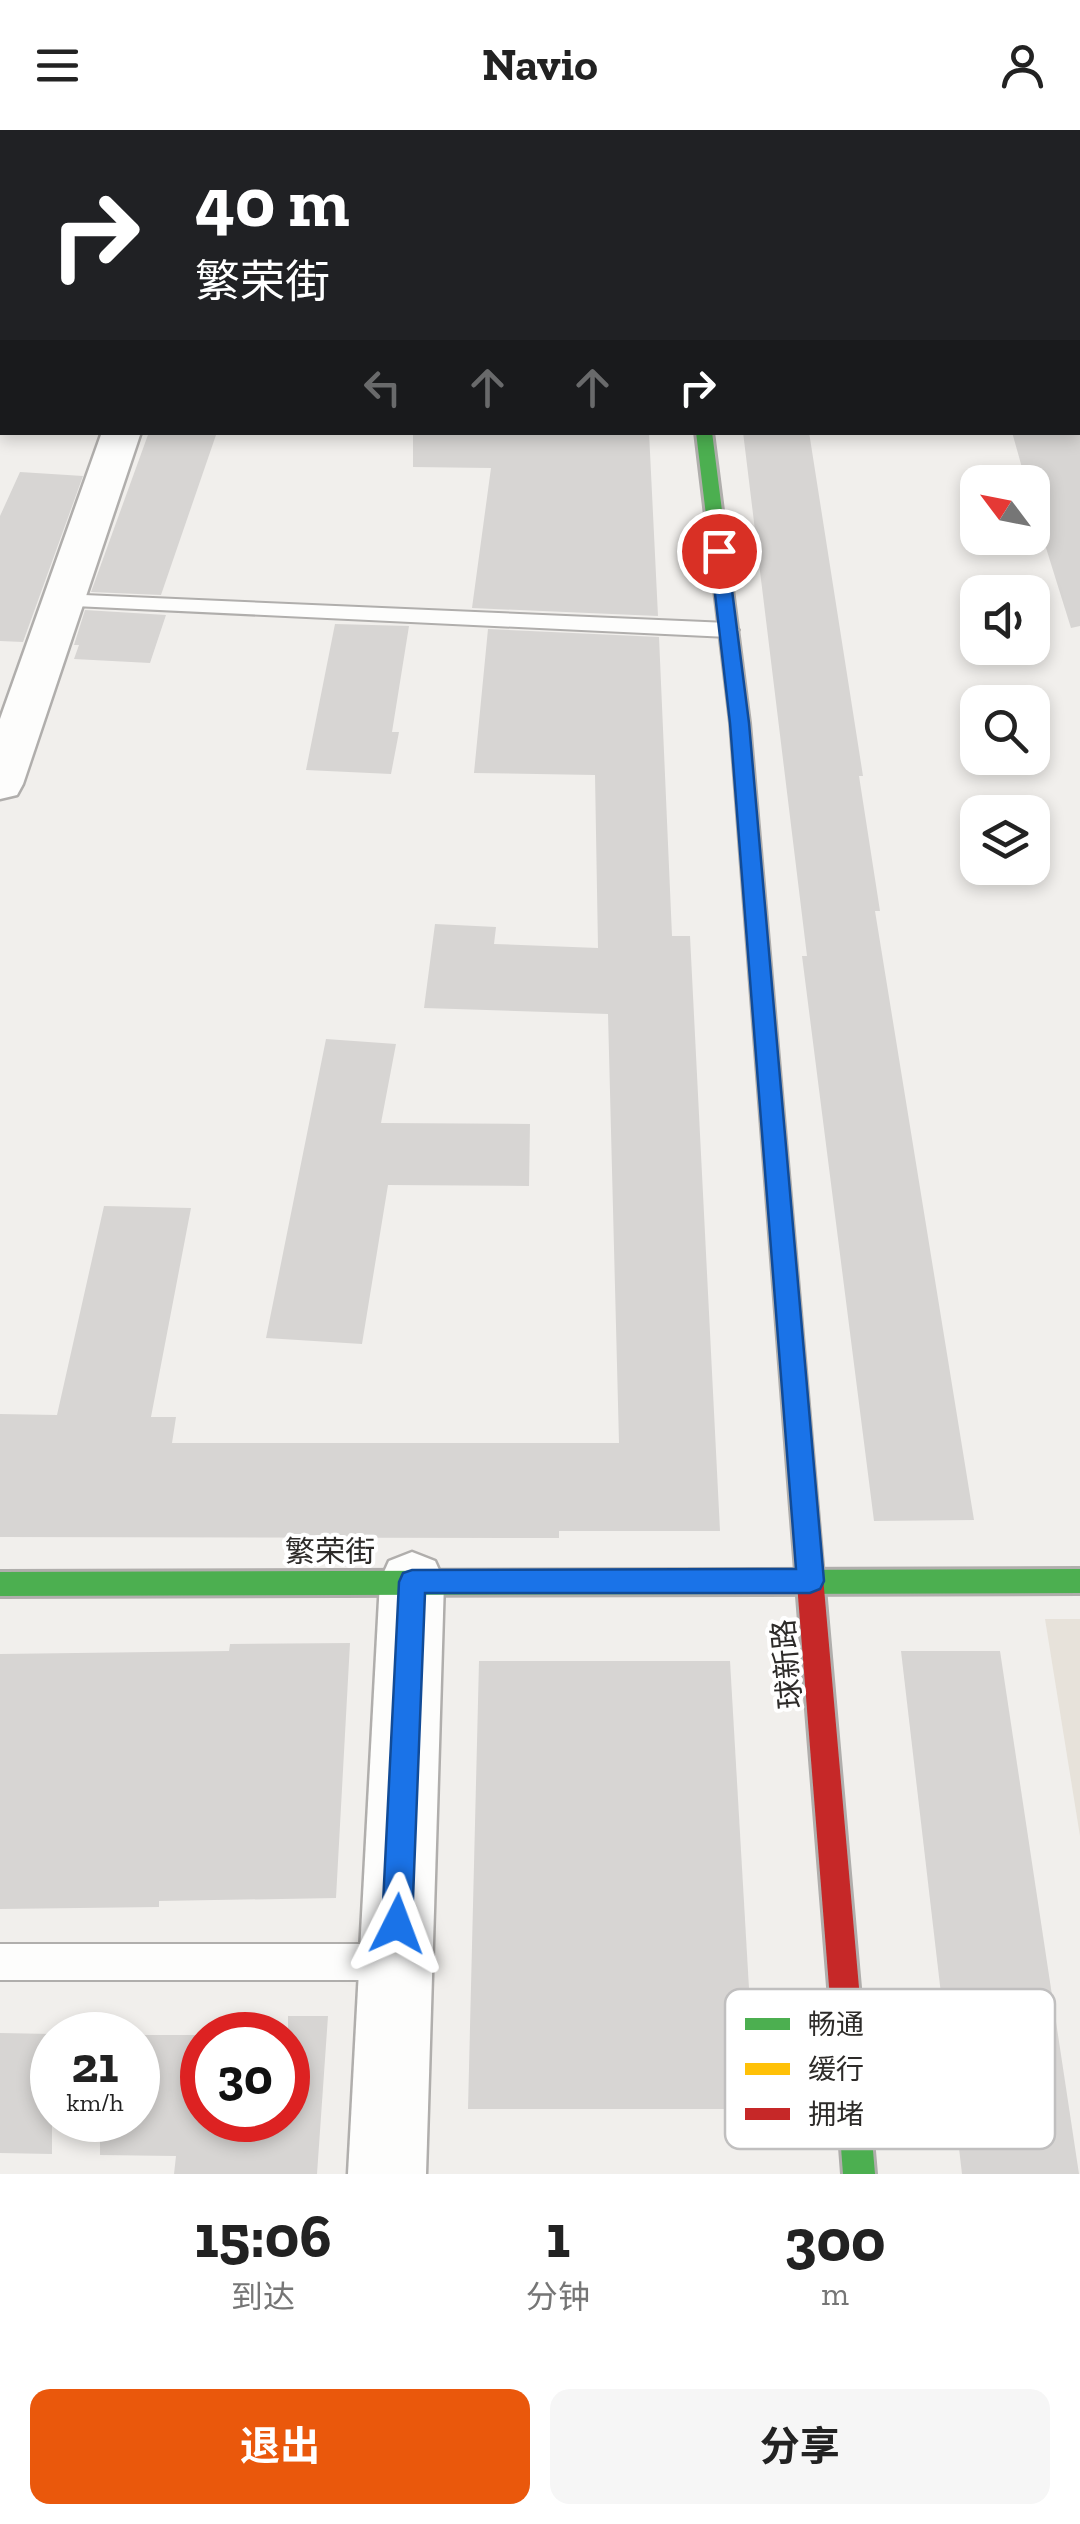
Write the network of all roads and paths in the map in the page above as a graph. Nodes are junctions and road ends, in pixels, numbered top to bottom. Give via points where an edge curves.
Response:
1 (121, 435) edge
2 (704, 435) edge
3 (62, 600) junction
4 (728, 630) junction
5 (0, 784) edge
6 (810, 1581) junction
7 (1080, 1581) edge
8 (412, 1582) junction
9 (0, 1584) edge
10 (0, 1962) edge
11 (396, 1962) junction
12 (844, 1989) edge
13 (857, 2149) edge
14 (387, 2174) edge
15 (859, 2174) edge

1 - 3 street
2 - 4 street, 球新路
3 - 4 lane
3 - 5 street
4 - 6 street, 球新路
6 - 7 street, 繁荣街
6 - 8 street, 繁荣街
6 - 12 street, 球新路
8 - 9 street, 繁荣街
8 - 11 street
10 - 11 lane
11 - 14 street
13 - 15 street, 球新路

